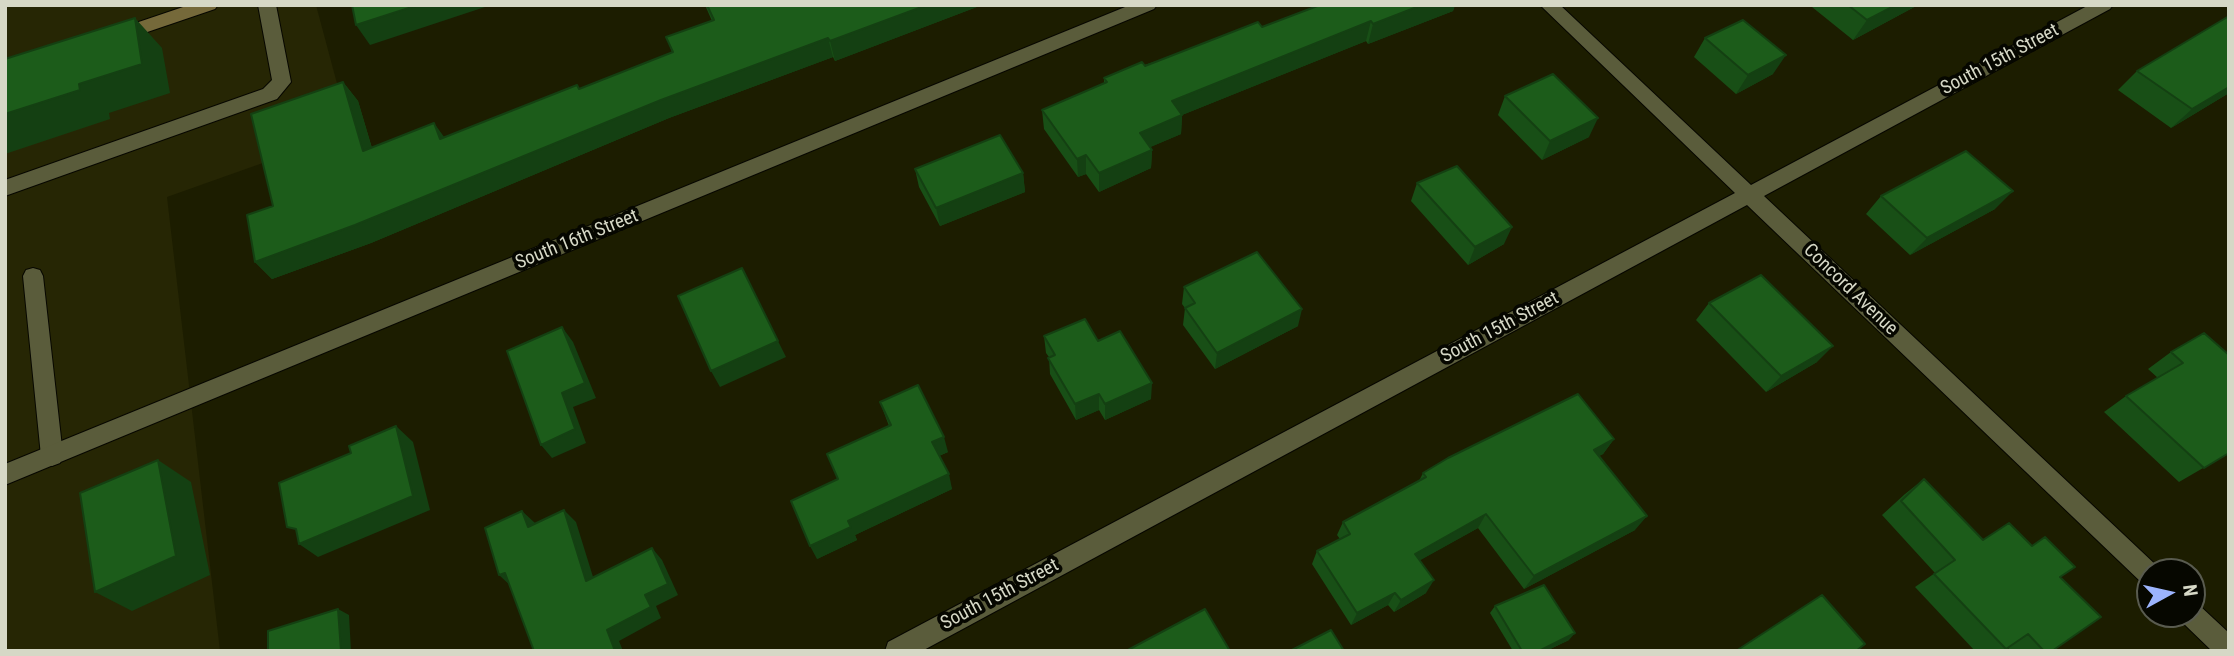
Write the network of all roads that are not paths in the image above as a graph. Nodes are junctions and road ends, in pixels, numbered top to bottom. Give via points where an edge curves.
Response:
1 (267, 5) edge
2 (1148, 5) edge
3 (1549, 5) edge
4 (2104, 5) edge
5 (207, 6) edge
6 (106, 40) edge
7 (5, 188) edge
8 (1749, 194) junction
9 (33, 276) dead end
10 (52, 456) junction
11 (5, 475) edge
12 (2136, 562) edge
13 (2205, 628) edge
14 (2228, 650) edge
15 (897, 651) edge

1 - 7 street via 282,82 270,94
2 - 10 street, South 16th Street
3 - 8 street, Concord Avenue
4 - 8 street, South 15th Street
5 - 6 street
8 - 12 street, Concord Avenue
8 - 15 street, South 15th Street
9 - 10 street
10 - 11 street, South 16th Street
13 - 14 street

